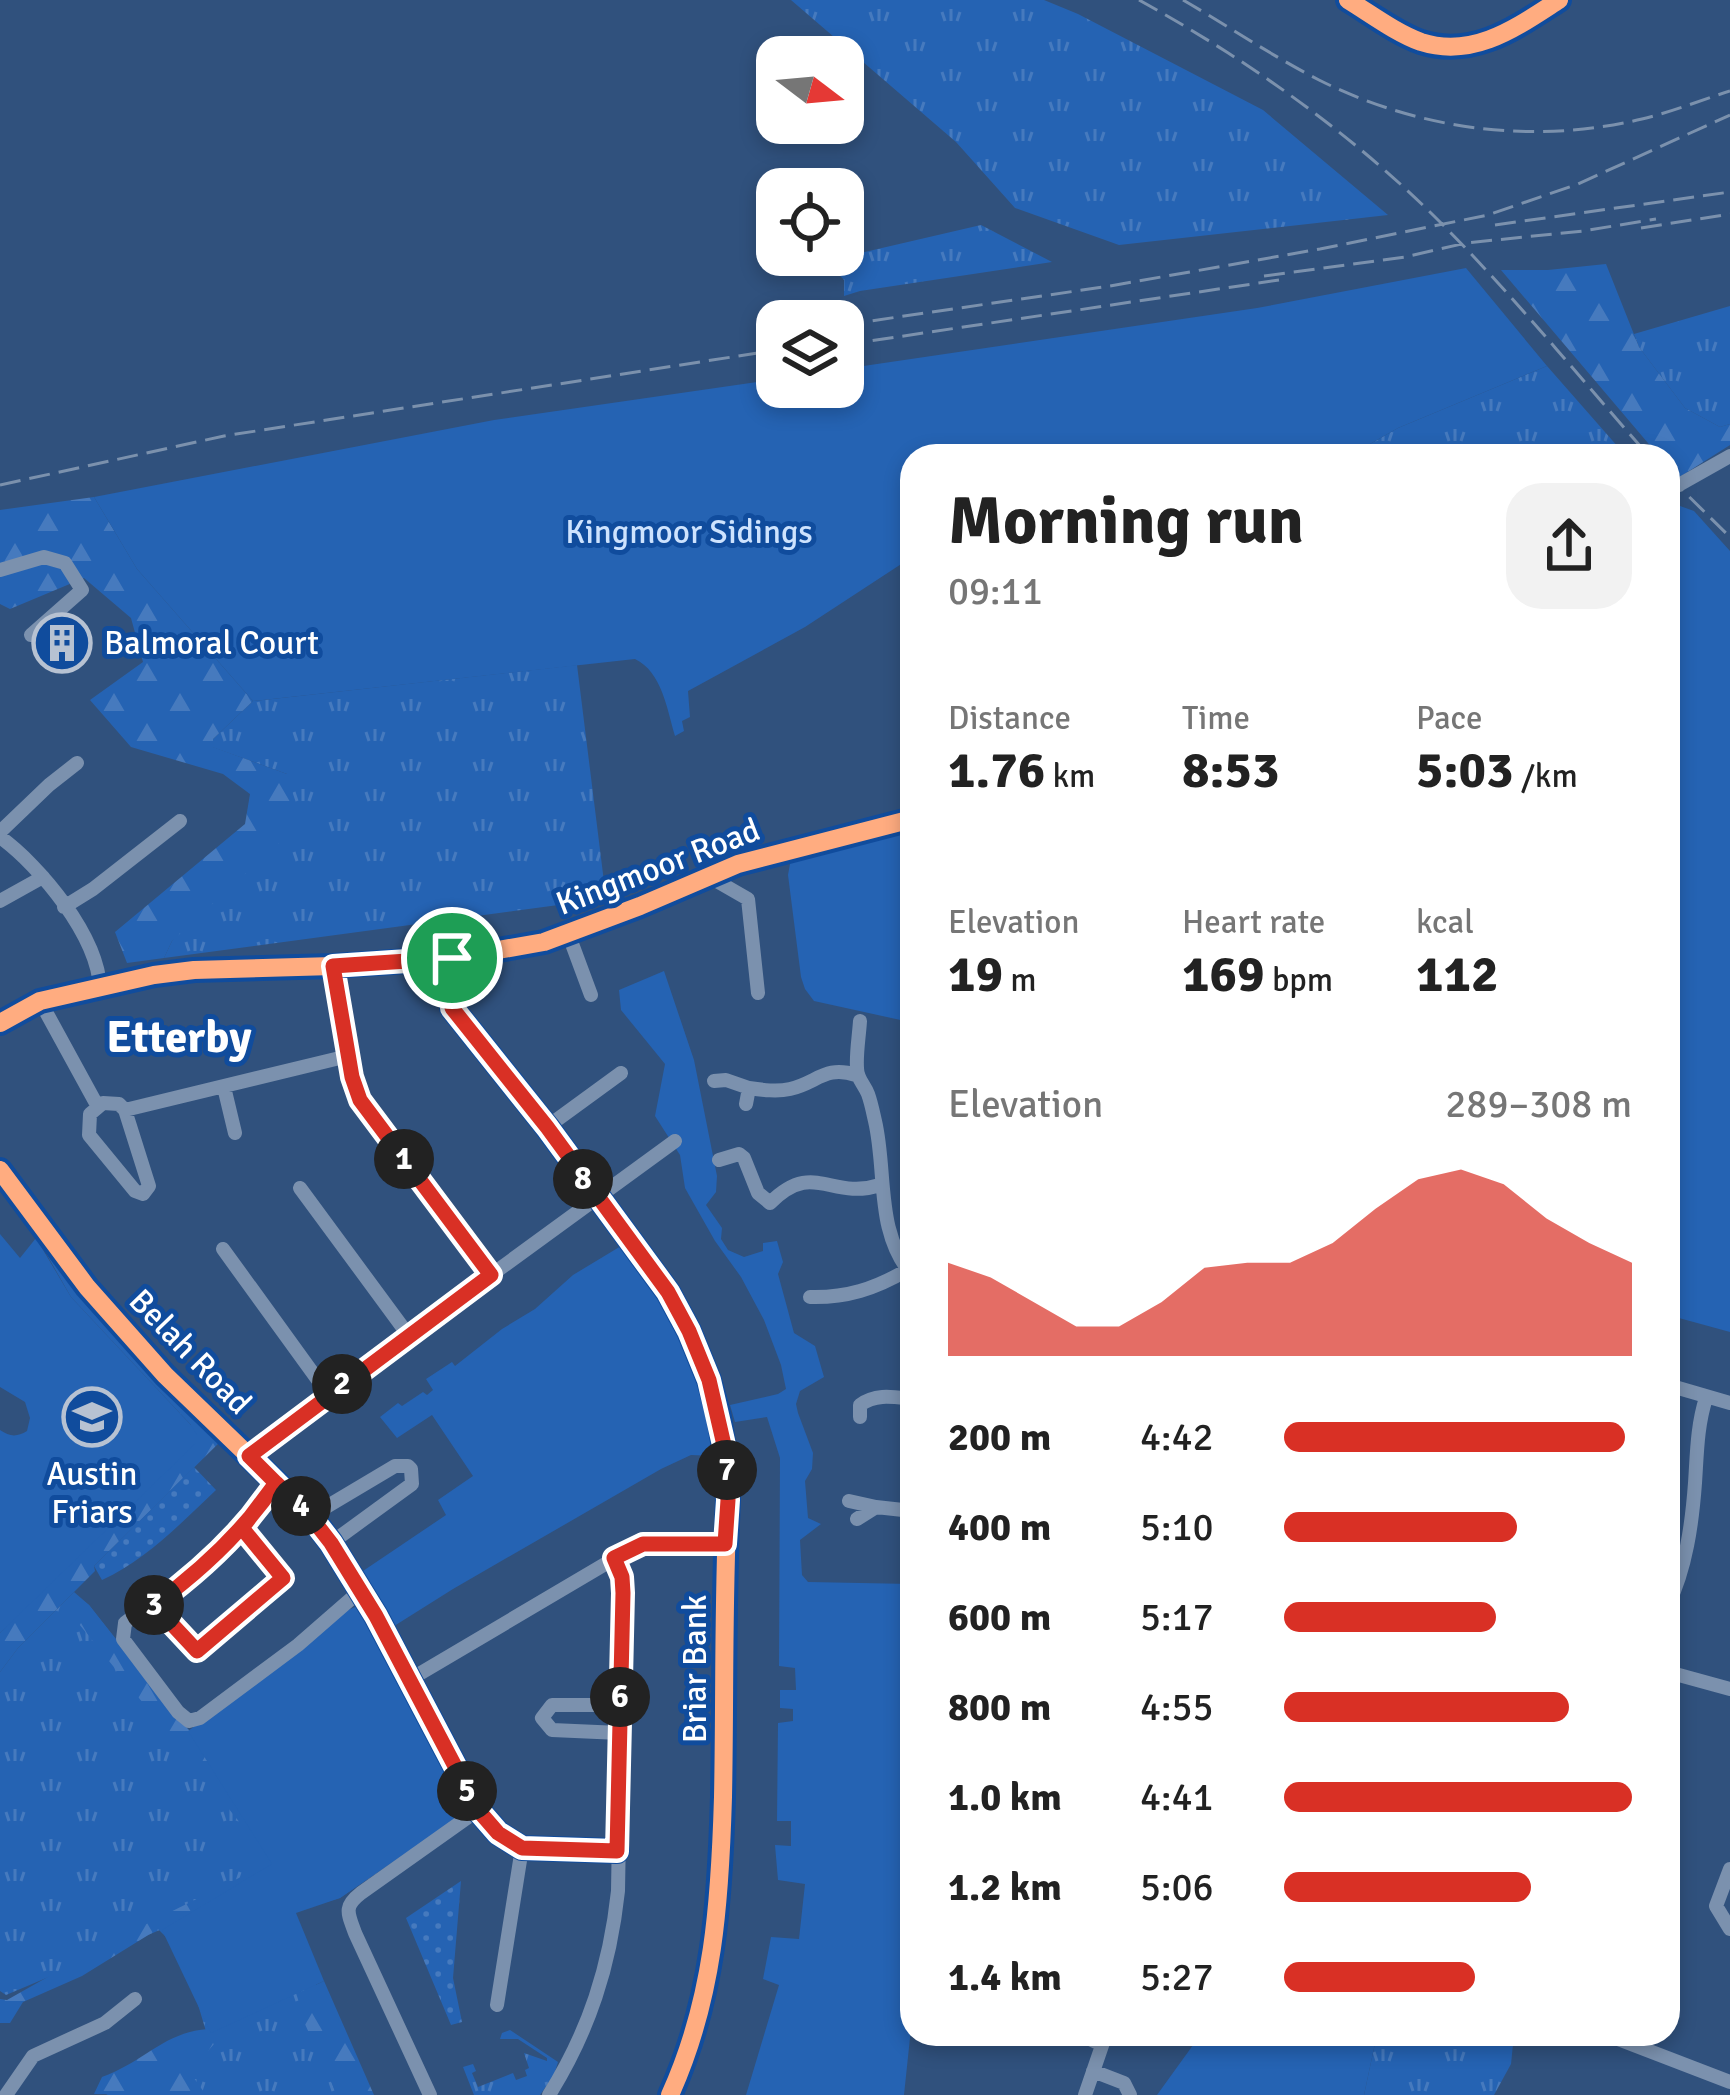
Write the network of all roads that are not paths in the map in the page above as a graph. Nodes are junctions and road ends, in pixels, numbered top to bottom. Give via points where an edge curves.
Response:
1 (1348, 0) edge
2 (1558, 0) edge
3 (1730, 456) edge
4 (1680, 484) edge
5 (0, 570) edge
6 (32, 635) dead end
7 (77, 763) dead end
8 (180, 820) dead end
9 (900, 822) edge
10 (0, 834) edge
11 (708, 876) junction
12 (43, 877) junction
13 (0, 901) edge
14 (64, 907) junction
15 (568, 933) junction
16 (452, 958) junction
17 (333, 966) junction
18 (100, 988) junction
19 (758, 993) dead end
20 (590, 995) dead end
21 (40, 1001) junction
22 (860, 1021) dead end
23 (0, 1023) edge
24 (348, 1056) junction
25 (621, 1073) dead end
26 (856, 1075) junction
27 (714, 1081) dead end
28 (224, 1087) junction
29 (98, 1107) junction
30 (125, 1110) junction
31 (547, 1127) junction
32 (235, 1132) dead end
33 (675, 1141) dead end
34 (719, 1160) dead end
35 (0, 1170) edge
36 (880, 1185) junction
37 (300, 1188) dead end
38 (597, 1199) junction
39 (223, 1249) dead end
40 (900, 1254) edge
41 (491, 1275) junction
42 (900, 1276) edge
43 (820, 1302) dead end
44 (409, 1336) junction
45 (1680, 1389) edge
46 (328, 1394) junction
47 (842, 1398) dead end
48 (900, 1398) edge
49 (1706, 1398) junction
50 (1730, 1403) edge
51 (249, 1456) junction
52 (276, 1483) junction
53 (849, 1501) dead end
54 (876, 1507) junction
55 (900, 1510) edge
56 (310, 1516) junction
57 (857, 1520) dead end
58 (242, 1528) junction
59 (331, 1543) junction
60 (725, 1544) junction
61 (614, 1558) junction
62 (1680, 1573) edge
63 (360, 1591) junction
64 (154, 1605) junction
65 (1680, 1675) edge
66 (410, 1681) junction
67 (1730, 1689) edge
68 (620, 1705) junction
69 (620, 1733) junction
70 (478, 1810) junction
71 (522, 1848) junction
72 (617, 1851) junction
73 (1730, 1869) edge
74 (1730, 1929) edge
75 (135, 1999) dead end
76 (497, 2005) dead end
77 (1102, 2046) edge
78 (1636, 2046) edge
79 (1093, 2071) junction
80 (1730, 2082) edge
81 (6, 2095) edge
82 (430, 2095) edge
83 (549, 2095) edge
84 (670, 2095) edge
85 (1085, 2095) edge
86 (1130, 2095) edge

1 - 2 street via 1437,45 1488,42
3 - 4 street
5 - 6 street via 44,556 65,563 82,590
7 - 10 street
8 - 14 street
9 - 11 street, Kingmoor Road
10 - 12 street
11 - 15 street, Kingmoor Road
11 - 19 street via 748,899
12 - 13 street
12 - 14 street
14 - 18 street via 93,955
15 - 16 street, Kingmoor Road
15 - 20 street
16 - 17 street, Kingmoor Road
16 - 31 street, Briar Bank via 452,1008
17 - 18 street, Kingmoor Road via 194,970
17 - 24 street
18 - 21 street, Kingmoor Road
21 - 23 street, Kingmoor Road
21 - 29 street
22 - 26 street
24 - 28 street
24 - 41 street via 360,1100
25 - 31 street
26 - 27 street via 819,1075 748,1096 736,1082
26 - 36 street via 876,1126
28 - 30 street
28 - 32 street
29 - 30 street
29 - 30 street via 88,1120 91,1140 143,1194 149,1186
31 - 38 street, Briar Bank
33 - 38 street
34 - 36 street via 744,1158 770,1211 783,1190 802,1181 846,1190
35 - 51 street, Belah Road via 87,1287
36 - 40 street
37 - 44 street
38 - 41 street
38 - 60 street, Briar Bank via 668,1292 709,1380 724,1445
39 - 46 street
41 - 44 street
42 - 43 street
44 - 46 street
45 - 49 street
46 - 51 street
47 - 48 street via 860,1411 877,1397
49 - 50 street
49 - 62 street
51 - 52 street, Belah Road
52 - 56 street, Belah Road
52 - 58 street
53 - 54 street
54 - 55 street
54 - 57 street
56 - 59 street, Belah Road
56 - 59 street via 395,1466 411,1469 412,1484
58 - 64 street
58 - 64 street via 283,1578 197,1651
59 - 63 street, Belah Road
60 - 61 street via 643,1544
60 - 84 street, Briar Bank via 717,1925 701,2008
61 - 66 street
61 - 68 street via 623,1593
63 - 64 street via 189,1721 123,1640 125,1623
63 - 66 street, Belah Road
65 - 67 street
66 - 70 street, Belah Road
68 - 69 street
68 - 69 street via 552,1705 542,1718 552,1730
69 - 72 street
70 - 71 street, Belah Road
70 - 82 street via 348,1907
71 - 72 street
71 - 76 street
72 - 83 street via 614,1929 598,1998
73 - 74 street via 1716,1906
75 - 81 street via 105,2023 33,2056
77 - 79 street
78 - 80 street
79 - 85 street
79 - 86 street

